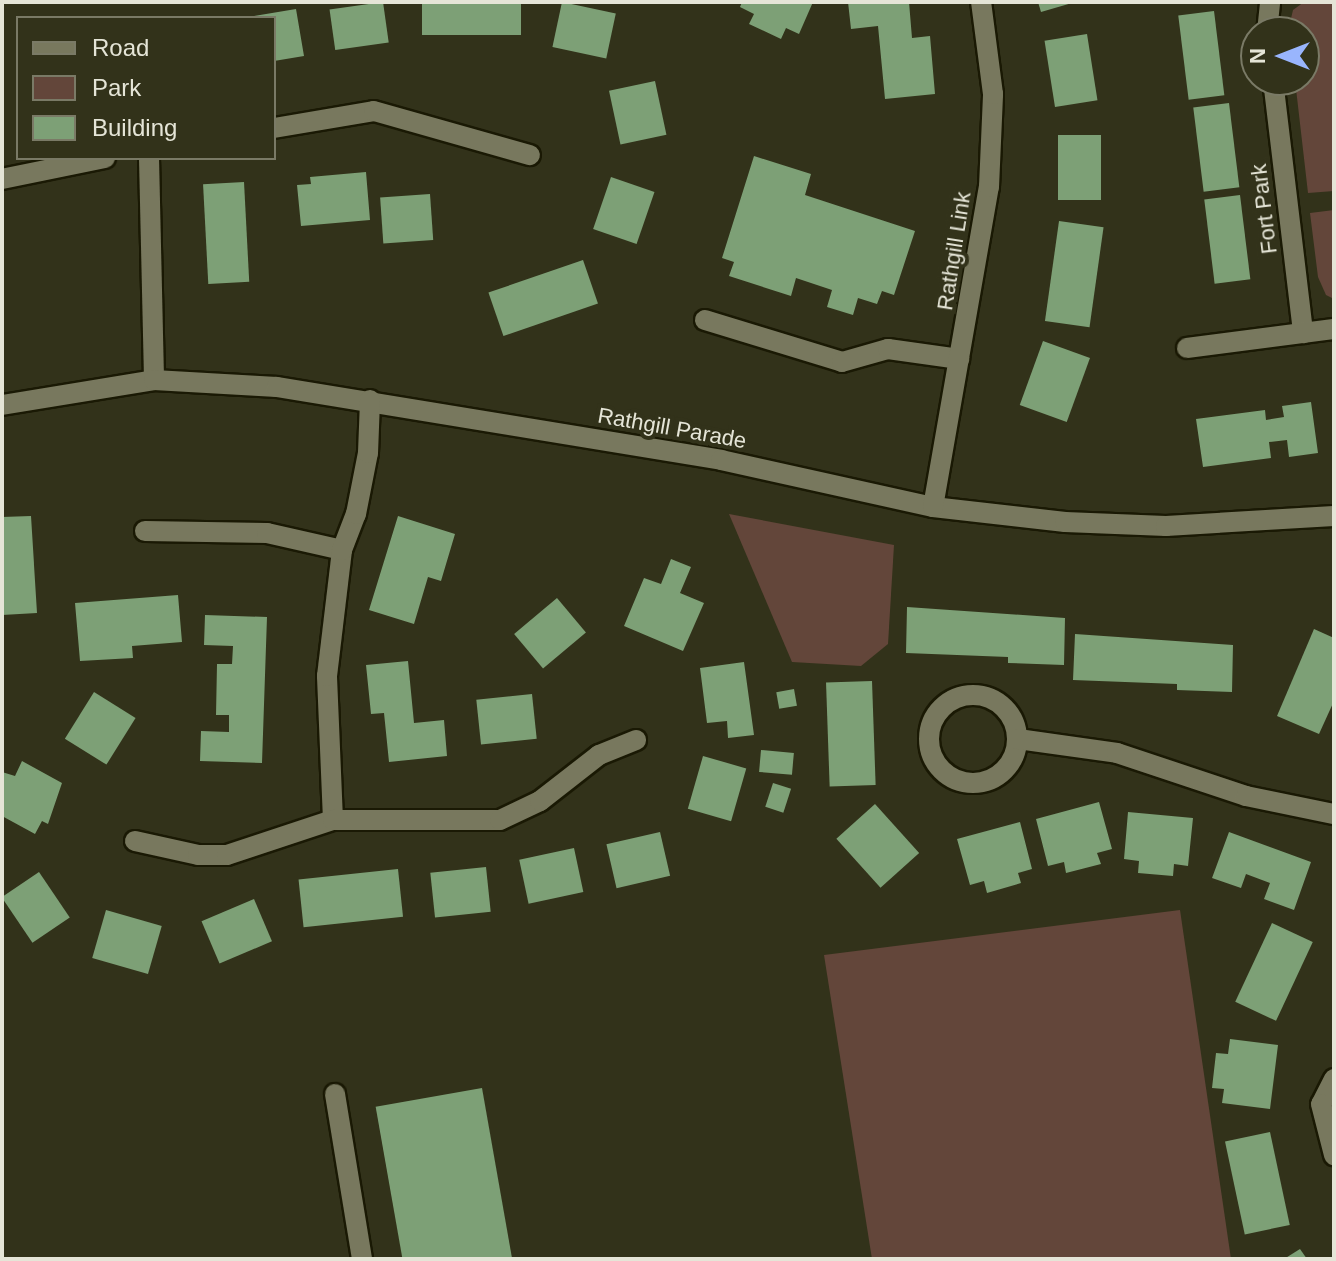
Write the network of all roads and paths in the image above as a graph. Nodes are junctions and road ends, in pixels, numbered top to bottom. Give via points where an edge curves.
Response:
1 (981, 2) edge
2 (1275, 96) edge
3 (276, 128) edge
4 (530, 155) dead end
5 (95, 160) edge
6 (149, 160) edge
7 (2, 179) edge
8 (705, 320) dead end
9 (1334, 329) edge
10 (1303, 333) junction
11 (1187, 348) dead end
12 (959, 359) junction
13 (154, 380) junction
14 (370, 400) junction
15 (2, 405) edge
16 (933, 507) junction
17 (1334, 516) edge
18 (145, 531) dead end
19 (342, 550) junction
20 (1018, 739) junction
21 (636, 740) dead end
22 (1334, 814) edge
23 (333, 820) junction
24 (135, 841) dead end
25 (1334, 1079) edge
26 (335, 1094) dead end
27 (1334, 1155) edge
28 (362, 1259) edge

1 - 12 street, Rathgill Link via 993,94 989,187
2 - 10 street, Fort Park
3 - 4 street via 374,111
5 - 7 street
6 - 13 street
8 - 12 street via 842,362 888,349
9 - 10 street
10 - 11 street
12 - 16 street, Rathgill Link
13 - 14 street, Rathgill Parade via 277,387
13 - 15 street, Rathgill Parade
14 - 16 street, Rathgill Parade via 721,460
14 - 19 street via 365,468
16 - 17 street, Rathgill Parade via 1065,522 1166,526
18 - 19 street via 267,533
19 - 23 street via 327,676
20 - 20 street via 1005,771 973,783 941,771 928,739 941,707 973,694 1005,707
20 - 22 street via 1117,753 1246,796
21 - 23 street via 599,755 540,801 500,820
23 - 24 street via 227,855 198,855
25 - 27 street via 1321,1104
26 - 28 street

